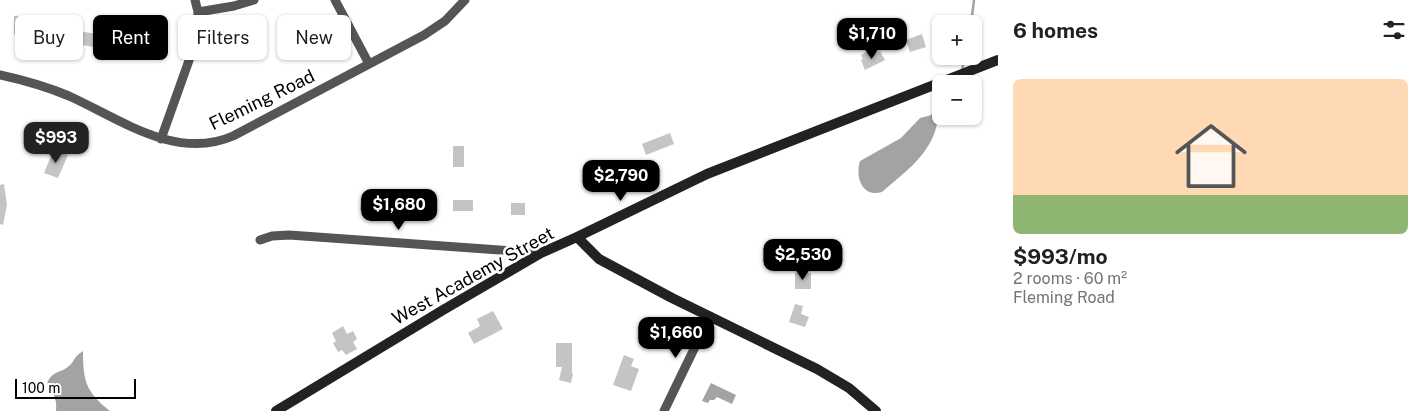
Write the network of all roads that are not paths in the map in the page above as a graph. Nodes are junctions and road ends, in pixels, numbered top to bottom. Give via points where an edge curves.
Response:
1 (195, 0) edge
2 (254, 0) edge
3 (335, 0) edge
4 (465, 0) edge
5 (198, 12) junction
6 (998, 60) edge
7 (369, 64) junction
8 (0, 74) edge
9 (161, 139) junction
10 (577, 237) junction
11 (260, 240) dead end
12 (541, 253) junction
13 (710, 316) junction
14 (276, 411) edge
15 (664, 411) edge
16 (876, 411) edge

1 - 5 street
2 - 5 street
3 - 7 street
4 - 7 street, Fleming Road via 435,29
5 - 9 street via 196,43
6 - 10 main road, West Academy Street via 707,174
7 - 9 street, Fleming Road via 222,141 197,145
8 - 9 street, Fleming Road via 68,96
10 - 12 main road, West Academy Street
10 - 13 main road via 599,259
11 - 12 street via 289,235
12 - 14 main road, West Academy Street
13 - 15 street
13 - 16 main road via 817,369 849,388

